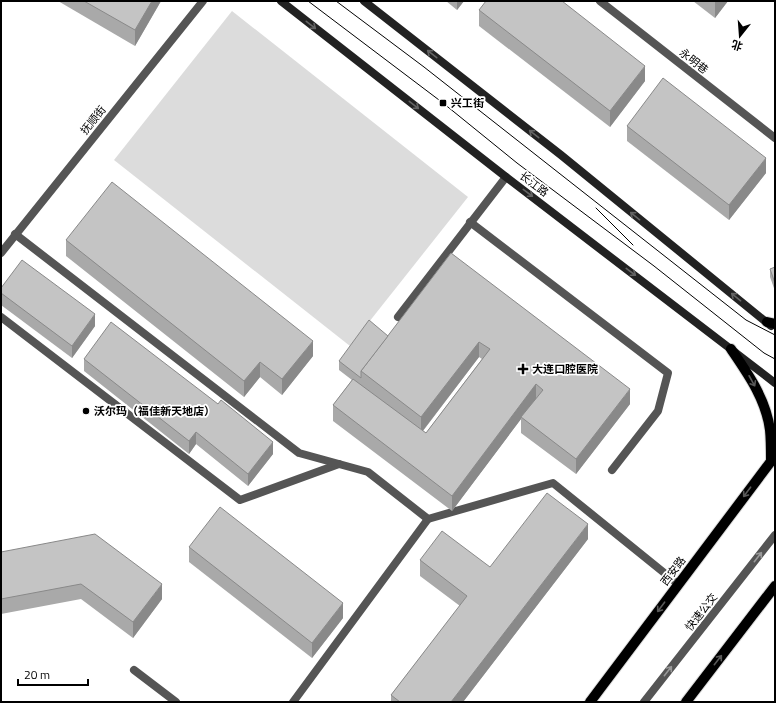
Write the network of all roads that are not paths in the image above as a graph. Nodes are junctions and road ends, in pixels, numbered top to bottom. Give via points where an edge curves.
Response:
1 (203, 1) edge
2 (280, 1) edge
3 (364, 1) edge
4 (600, 1) edge
5 (775, 138) edge
6 (506, 177) junction
7 (470, 222) junction
8 (15, 234) junction
9 (1, 253) edge
10 (1, 317) edge
11 (398, 317) dead end
12 (771, 323) edge
13 (775, 329) edge
14 (731, 349) junction
15 (775, 383) edge
16 (773, 458) edge
17 (339, 464) junction
18 (612, 470) dead end
19 (428, 519) junction
20 (775, 535) edge
21 (678, 584) junction
22 (775, 586) edge
23 (134, 670) dead end
24 (176, 702) edge
25 (293, 702) edge
26 (590, 702) edge
27 (644, 702) edge
28 (686, 702) edge

1 - 8 street, 抚顺街
2 -> 6 main road, 长江路
12 -> 3 main road
4 - 5 street, 永明巷
6 - 7 street
6 -> 14 main road, 长江路
7 - 11 street
7 - 18 street via 668,373 658,412
8 - 9 street, 抚顺街
8 - 17 street via 299,453
10 - 17 street via 240,500
12 - 13 main road
14 - 15 main road, 长江路
14 -> 16 main road via 763,402
16 -> 21 main road, 西安路
17 - 19 street via 368,472
19 - 21 street via 553,483
19 - 25 street
27 -> 20 street, 快速公交
21 -> 26 main road, 西安路
28 -> 22 main road
23 - 24 street

